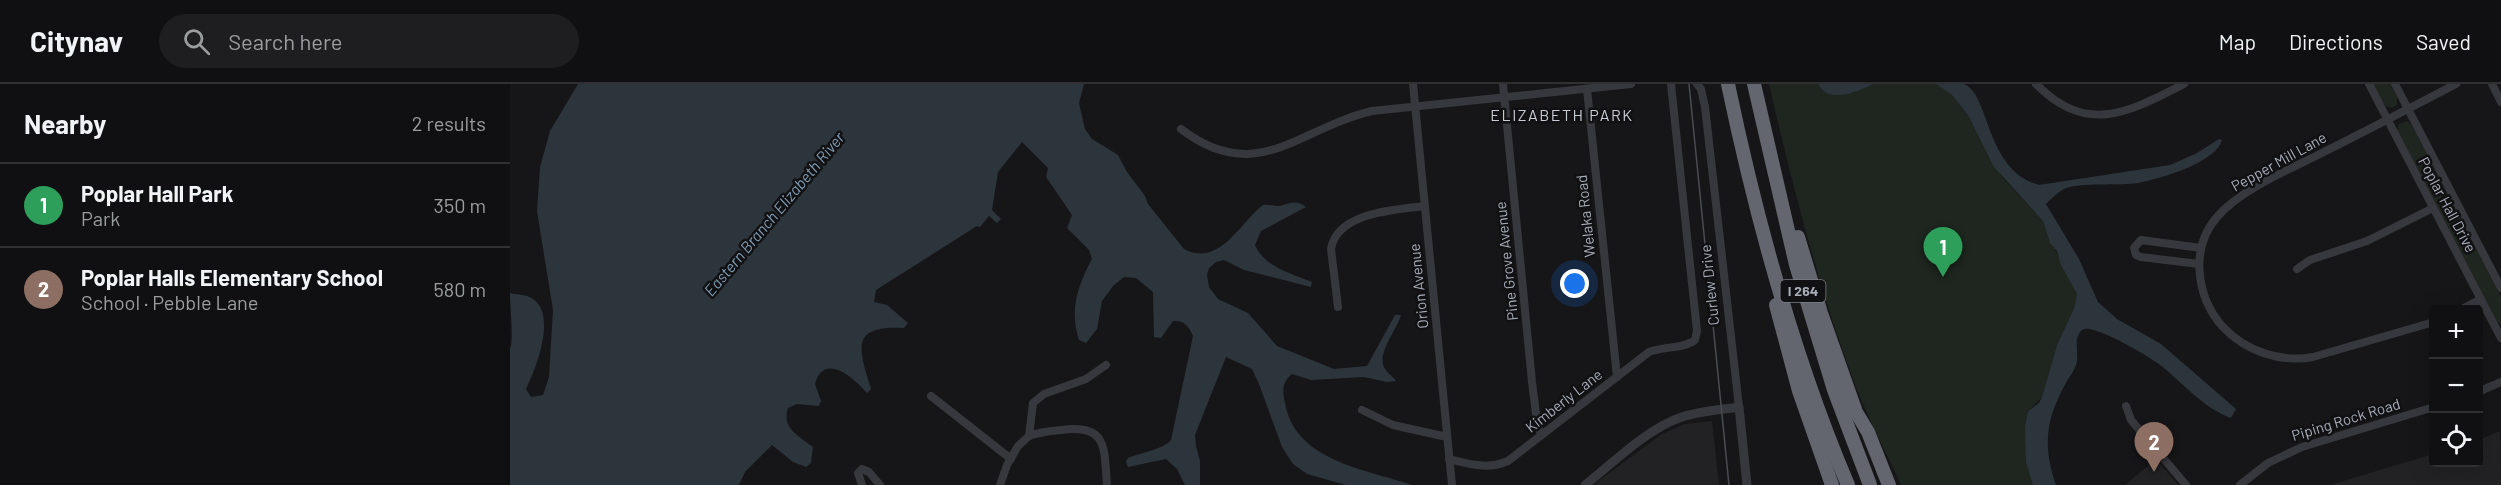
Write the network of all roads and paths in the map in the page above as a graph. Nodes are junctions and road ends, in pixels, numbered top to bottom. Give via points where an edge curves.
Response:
1 (1413, 84) edge
2 (1503, 84) edge
3 (1632, 84) edge
4 (1671, 84) edge
5 (1697, 84) edge
6 (1728, 84) edge
7 (2036, 84) edge
8 (2184, 84) edge
9 (2369, 84) edge
10 (2395, 84) edge
11 (2456, 84) edge
12 (2492, 84) edge
13 (1755, 87) edge
14 (1587, 89) junction
15 (1504, 97) junction
16 (2501, 102) edge
17 (1415, 106) junction
18 (2408, 109) junction
19 (2387, 119) junction
20 (1181, 129) dead end
21 (1425, 206) junction
22 (1757, 206) junction
23 (2433, 208) junction
24 (2201, 248) junction
25 (2199, 264) junction
26 (2297, 269) dead end
27 (2501, 288) edge
28 (2481, 299) junction
29 (2470, 305) edge
30 (1338, 307) dead end
31 (2429, 323) edge
32 (2501, 337) edge
33 (1692, 343) joint
34 (1106, 365) dead end
35 (1617, 377) junction
36 (2501, 382) edge
37 (2483, 390) edge
38 (931, 396) dead end
39 (2126, 406) dead end
40 (1739, 407) junction
41 (2429, 408) edge
42 (1362, 410) dead end
43 (1541, 435) junction
44 (1029, 436) junction
45 (1447, 437) junction
46 (1011, 459) junction
47 (1449, 459) junction
48 (862, 485) edge
49 (880, 485) edge
50 (1000, 485) edge
51 (1107, 485) edge
52 (1452, 485) edge
53 (1585, 485) edge
54 (1747, 485) edge
55 (1832, 485) edge
56 (1848, 485) edge
57 (1870, 485) edge
58 (1889, 485) edge
59 (2186, 485) edge
60 (2240, 485) edge

1 - 17 street, Orion Avenue
2 - 15 street, Pine Grove Avenue
3 - 14 street
4 - 33 street, Curlew Drive via 1697,331
5 - 40 street, Curlew Drive via 1705,107
6 - 22 highway, I 264
7 - 8 street via 2052,99 2073,110 2102,114 2144,105
9 - 19 street, Poplar Hall Drive
10 - 18 street, Poplar Hall Drive
11 - 18 street, Pepper Mill Lane
12 - 16 street
13 - 57 highway, I 264 via 1796,266 1834,390
13 - 58 highway via 1821,314 1856,412
14 - 15 street
14 - 35 street, Welaka Road
15 - 17 street
15 - 43 street, Pine Grove Avenue via 1532,382
17 - 20 street via 1359,114 1284,147 1254,154 1227,153
17 - 21 street, Orion Avenue
18 - 19 street, Pepper Mill Lane
18 - 27 street, Poplar Hall Drive
19 - 23 street, Poplar Hall Drive
19 - 24 street, Pepper Mill Lane via 2235,201 2208,229
21 - 30 street via 1371,214 1338,231 1331,249
21 - 45 street, Orion Avenue
22 - 55 highway via 1786,347
22 - 56 highway, I 264 via 1804,366
23 - 26 street via 2367,241 2310,260
23 - 28 street, Poplar Hall Drive
24 - 25 street, Pepper Mill Lane
24 - 25 street via 2141,240 2134,248 2141,257
25 - 31 street, Pepper Mill Lane via 2201,287 2215,318 2244,344 2269,355 2313,357
28 - 29 street
28 - 32 street, Poplar Hall Drive
33 - 35 street, Kimberly Lane via 1657,348
34 - 44 street via 1086,379 1038,398 1031,410
35 - 43 street, Kimberly Lane
36 - 37 street
38 - 46 street
39 - 59 street via 2131,420
40 - 53 street via 1690,414 1671,421
40 - 54 street, Curlew Drive
41 - 60 street, Piping Rock Road via 2302,447 2268,463
42 - 45 street via 1393,425
43 - 47 street, Kimberly Lane via 1499,465 1483,467
44 - 46 street
44 - 51 street via 1088,429 1103,445
45 - 47 street, Orion Avenue
46 - 50 street
47 - 52 street, Orion Avenue
48 - 49 street via 858,473 862,469

